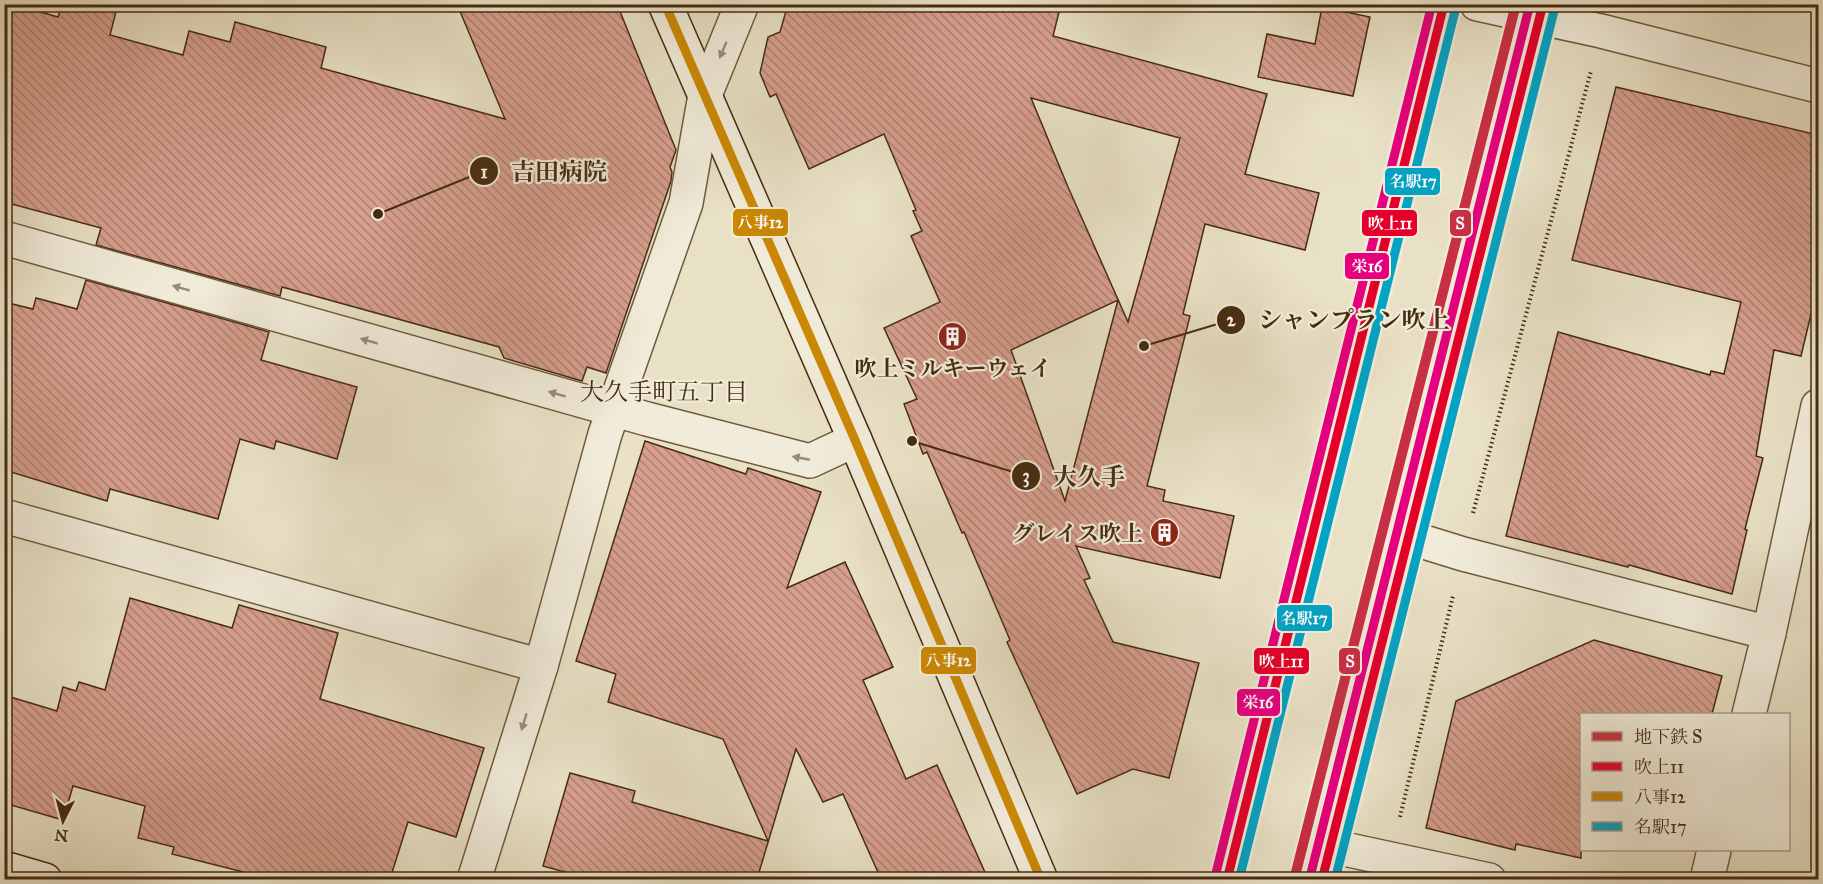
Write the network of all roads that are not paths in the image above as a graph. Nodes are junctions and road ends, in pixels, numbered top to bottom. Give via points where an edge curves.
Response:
1 (665, 4) edge
2 (742, 4) edge
3 (1444, 4) edge
4 (1477, 4) edge
5 (1542, 11) edge
6 (1818, 86) edge
7 (705, 95) junction
8 (4, 238) edge
9 (1818, 406) edge
10 (613, 410) junction
11 (855, 440) junction
12 (4, 516) edge
13 (1408, 537) junction
14 (1769, 633) junction
15 (541, 666) junction
16 (1749, 713) edge
17 (1330, 846) junction
18 (1714, 851) edge
19 (4, 868) edge
20 (45, 879) edge
21 (474, 879) edge
22 (1041, 879) edge
23 (1227, 879) edge
24 (1322, 879) edge
25 (1489, 879) edge
26 (1707, 879) edge

1 - 7 street
2 -> 7 street
3 - 23 main road
4 - 5 street
5 - 6 street via 1601,31
5 - 13 main road
7 - 10 street via 686,203
7 - 11 street
10 -> 8 street
9 - 14 street
11 -> 10 street via 810,461
10 - 15 street
11 - 22 street
12 - 15 street
13 - 14 street
13 - 17 main road
14 - 16 street
15 -> 21 street
17 - 24 main road
17 - 25 street
18 - 26 street
19 - 20 street

